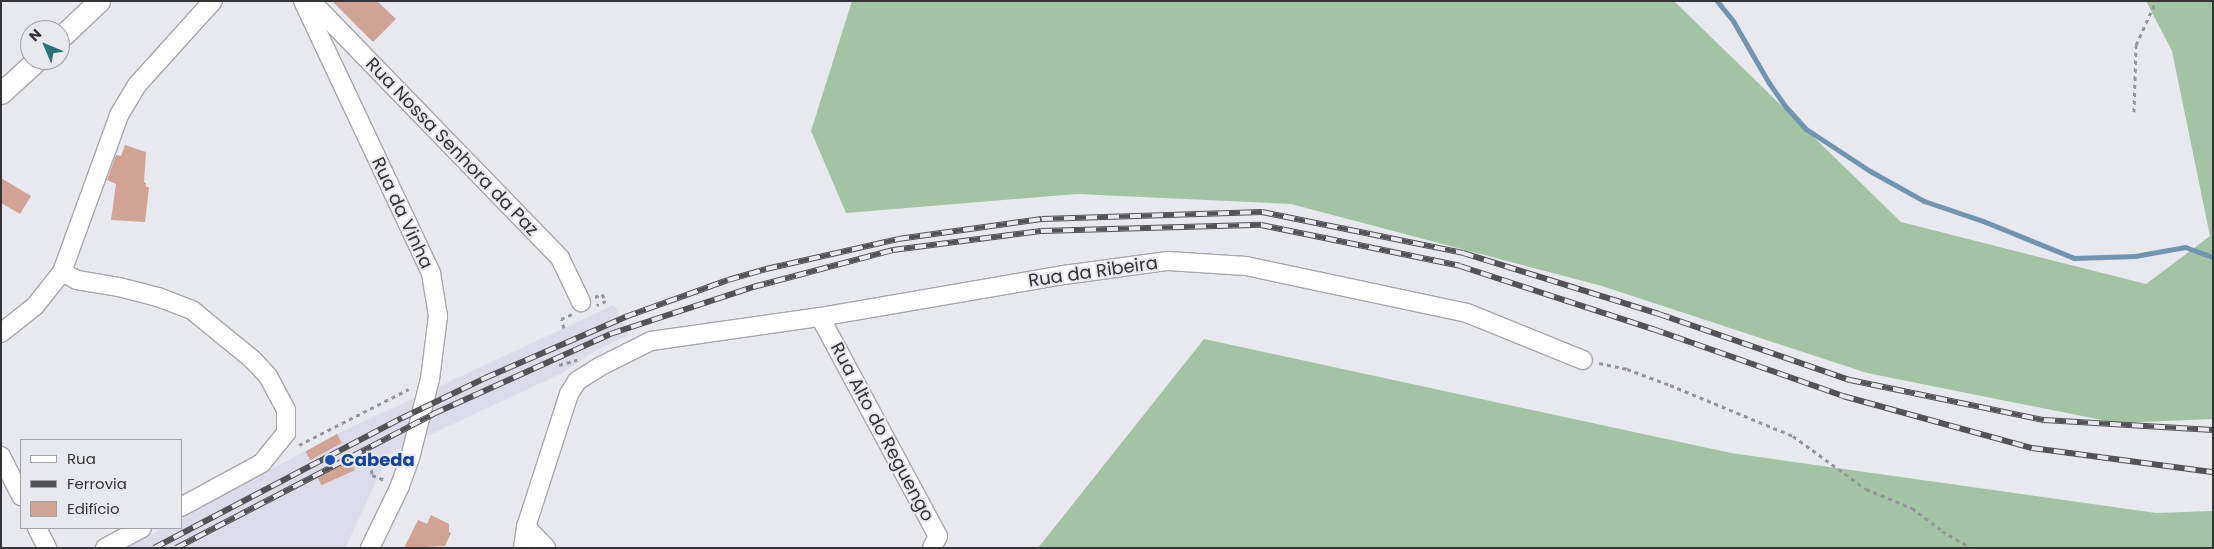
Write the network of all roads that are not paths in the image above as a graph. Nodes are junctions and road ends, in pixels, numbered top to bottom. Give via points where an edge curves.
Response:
1 (99, 1) edge
2 (213, 1) edge
3 (302, 1) edge
4 (311, 1) edge
5 (70, 29) edge
6 (26, 70) edge
7 (1, 93) edge
8 (62, 272) junction
9 (581, 302) dead end
10 (820, 317) junction
11 (1, 333) edge
12 (1583, 360) road end
13 (1, 456) edge
14 (20, 494) edge
15 (182, 506) edge
16 (526, 527) junction
17 (38, 529) edge
18 (140, 529) edge
19 (47, 548) edge
20 (105, 548) edge
21 (370, 548) edge
22 (523, 548) edge
23 (546, 548) edge
24 (932, 548) edge

1 - 5 main road
2 - 8 street via 137,85 119,115
3 - 21 street, Rua da Vinha via 431,274 438,316 430,379 410,458
4 - 9 street, Rua Nossa Senhora da Paz via 560,258
6 - 7 main road
8 - 11 street via 35,306
8 - 15 street via 77,280 150,295 192,310 253,360 268,376 286,410 286,433 262,463
10 - 12 street, Rua da Ribeira via 1064,274 1178,262 1246,266 1467,314
10 - 16 street, Rua da Ribeira via 651,341 578,381 569,394
10 - 24 street, Rua Alto do Reguengo via 938,536
13 - 14 street
16 - 22 street
16 - 23 street
17 - 19 street
18 - 20 street

